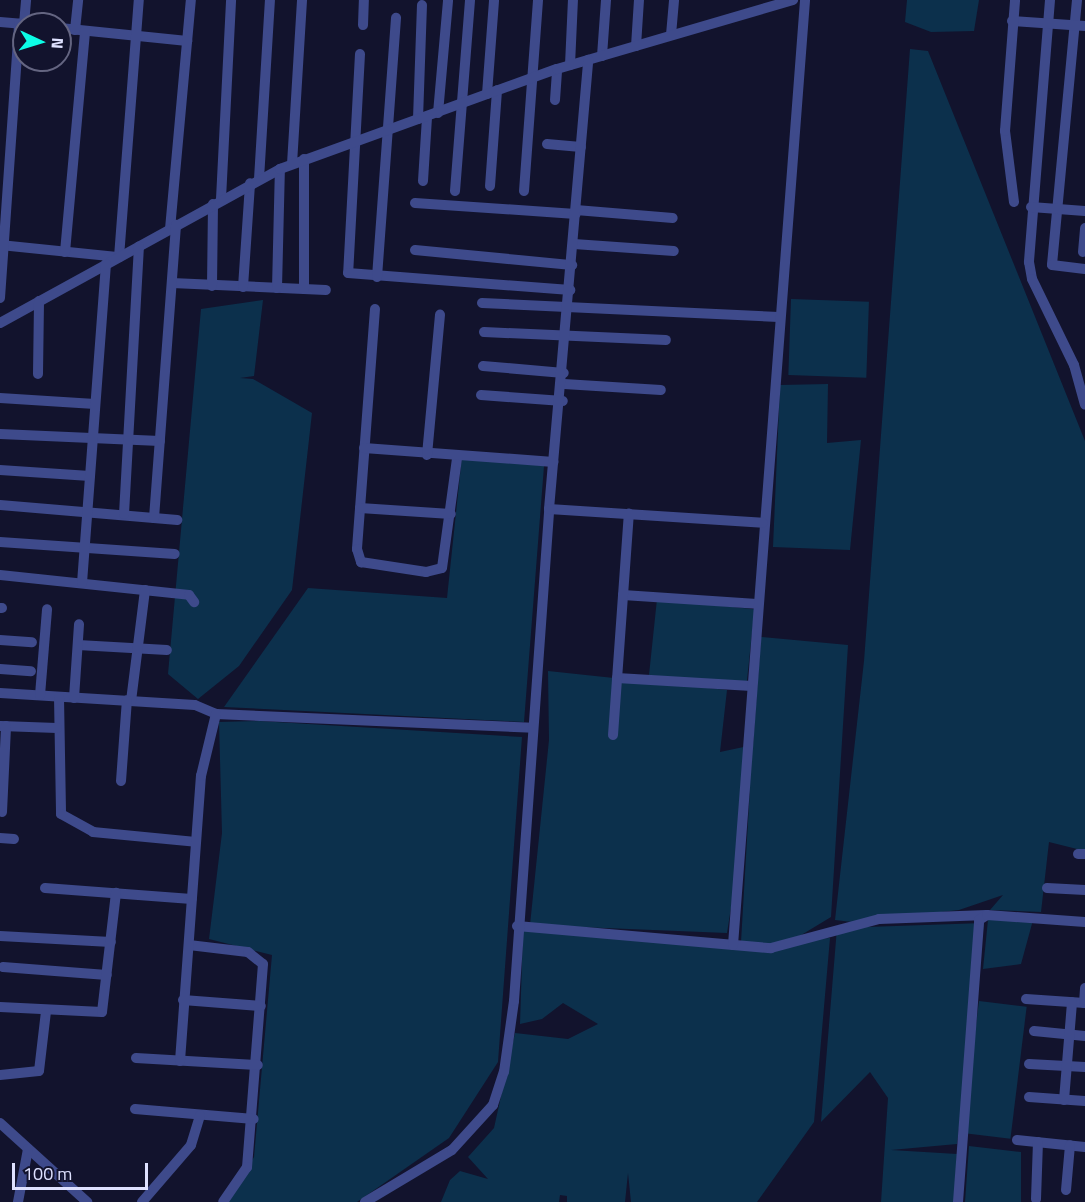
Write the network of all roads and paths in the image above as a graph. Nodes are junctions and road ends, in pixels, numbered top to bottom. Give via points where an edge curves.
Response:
1 (78, 0) edge
2 (139, 0) edge
3 (190, 0) edge
4 (231, 0) edge
5 (270, 0) edge
6 (302, 0) edge
7 (364, 0) edge
8 (448, 0) edge
9 (470, 0) edge
10 (494, 0) edge
11 (538, 0) edge
12 (573, 0) edge
13 (606, 0) edge
14 (639, 0) edge
15 (674, 0) edge
16 (794, 0) edge
17 (805, 0) edge
18 (1015, 0) edge
19 (1050, 0) edge
20 (1077, 0) edge
21 (422, 5) dead end
22 (396, 18) dead end
23 (1012, 21) junction
24 (1048, 23) junction
25 (363, 25) dead end
26 (1080, 26) edge
27 (72, 29) edge
28 (80, 30) junction
29 (671, 35) junction
30 (136, 36) junction
31 (187, 41) junction
32 (636, 46) junction
33 (360, 54) dead end
34 (602, 56) junction
35 (588, 60) junction
36 (570, 65) junction
37 (557, 69) junction
38 (18, 72) edge
39 (533, 77) junction
40 (492, 92) junction
41 (555, 100) dead end
42 (464, 103) junction
43 (438, 113) junction
44 (422, 118) junction
45 (390, 129) junction
46 (353, 142) junction
47 (547, 144) dead end
48 (581, 147) junction
49 (304, 159) junction
50 (292, 164) junction
51 (280, 169) junction
52 (255, 181) junction
53 (423, 181) dead end
54 (490, 186) dead end
55 (455, 190) dead end
56 (524, 191) dead end
57 (217, 202) junction
58 (1014, 202) dead end
59 (415, 203) dead end
60 (1031, 207) junction
61 (1058, 208) junction
62 (1085, 211) edge
63 (576, 212) junction
64 (673, 218) dead end
65 (173, 227) junction
66 (1085, 228) edge
67 (574, 244) junction
68 (2, 245) edge
69 (139, 246) junction
70 (415, 250) dead end
71 (674, 251) dead end
72 (65, 252) junction
73 (1083, 252) dead end
74 (119, 257) junction
75 (106, 264) junction
76 (572, 265) junction
77 (1085, 269) edge
78 (377, 277) junction
79 (172, 283) junction
80 (212, 286) junction
81 (243, 287) junction
82 (277, 288) junction
83 (304, 289) junction
84 (326, 290) dead end
85 (570, 290) junction
86 (0, 293) edge
87 (0, 298) edge
88 (39, 301) junction
89 (482, 303) dead end
90 (569, 308) junction
91 (375, 309) dead end
92 (440, 315) dead end
93 (779, 317) junction
94 (0, 323) edge
95 (484, 332) dead end
96 (567, 336) junction
97 (666, 340) dead end
98 (483, 366) dead end
99 (1080, 367) edge
100 (38, 374) dead end
101 (564, 378) junction
102 (1083, 389) edge
103 (662, 390) dead end
104 (481, 395) dead end
105 (0, 398) edge
106 (563, 401) junction
107 (95, 404) junction
108 (1085, 405) edge
109 (0, 434) edge
110 (93, 439) junction
111 (129, 440) junction
112 (160, 441) junction
113 (364, 448) junction
114 (427, 455) junction
115 (457, 458) junction
116 (553, 462) junction
117 (0, 470) edge
118 (90, 476) junction
119 (0, 505) edge
120 (360, 508) junction
121 (549, 509) junction
122 (87, 511) junction
123 (124, 514) junction
124 (451, 514) junction
125 (630, 514) junction
126 (154, 518) junction
127 (177, 520) dead end
128 (763, 523) junction
129 (0, 542) edge
130 (84, 549) junction
131 (175, 554) dead end
132 (0, 575) edge
133 (82, 583) junction
134 (145, 590) junction
135 (623, 595) junction
136 (194, 602) dead end
137 (757, 604) junction
138 (47, 609) dead end
139 (79, 624) dead end
140 (0, 640) edge
141 (32, 642) dead end
142 (78, 645) junction
143 (137, 648) junction
144 (167, 650) dead end
145 (0, 669) edge
146 (31, 671) dead end
147 (617, 678) junction
148 (752, 686) junction
149 (0, 693) edge
150 (40, 695) junction
151 (59, 697) junction
152 (74, 698) junction
153 (129, 701) junction
154 (212, 713) junction
155 (3, 726) edge
156 (57, 728) junction
157 (532, 728) junction
158 (613, 735) dead end
159 (121, 781) dead end
160 (2, 812) dead end
161 (0, 838) edge
162 (14, 838) dead end
163 (196, 842) junction
164 (45, 888) dead end
165 (1047, 888) dead end
166 (1085, 891) edge
167 (116, 893) junction
168 (192, 899) junction
169 (987, 915) junction
170 (1085, 922) edge
171 (517, 926) junction
172 (0, 936) edge
173 (111, 942) junction
174 (189, 945) junction
175 (733, 945) junction
176 (3, 967) dead end
177 (107, 975) junction
178 (1085, 988) edge
179 (1026, 999) dead end
180 (183, 1000) junction
181 (1072, 1002) junction
182 (1084, 1003) edge
183 (261, 1006) junction
184 (0, 1007) edge
185 (45, 1011) junction
186 (1034, 1031) dead end
187 (1070, 1035) junction
188 (1085, 1036) edge
189 (136, 1058) dead end
190 (180, 1061) junction
191 (1029, 1064) dead end
192 (258, 1065) junction
193 (1067, 1066) junction
194 (1085, 1067) edge
195 (0, 1074) edge
196 (1029, 1097) dead end
197 (1064, 1100) junction
198 (1085, 1101) edge
199 (135, 1110) dead end
200 (200, 1115) junction
201 (254, 1119) junction
202 (0, 1123) edge
203 (1017, 1140) dead end
204 (1038, 1142) junction
205 (1070, 1145) junction
206 (1085, 1147) edge
207 (28, 1149) junction
208 (1066, 1190) dead end
209 (1036, 1199) dead end
210 (18, 1202) edge
211 (87, 1202) edge
212 (142, 1202) edge
213 (223, 1202) edge
214 (365, 1202) edge
215 (958, 1202) edge

1 - 28 street
2 - 30 street
3 - 31 street
4 - 57 street
5 - 52 street
6 - 50 street
7 - 25 street
8 - 43 street
9 - 42 street
10 - 40 street
11 - 39 street
12 - 36 street
13 - 34 street
14 - 32 street
15 - 29 street
16 - 29 street
17 - 93 street
18 - 23 street
19 - 24 street
20 - 26 street
21 - 44 street
22 - 45 street
23 - 24 street
23 - 58 street via 1005,131
24 - 26 street
24 - 60 street
26 - 61 street
27 - 28 street
28 - 30 street
28 - 72 street
29 - 32 street
30 - 31 street
30 - 74 street
31 - 65 street
32 - 34 street
33 - 46 street
34 - 35 street
35 - 36 street
35 - 48 street
36 - 37 street
37 - 39 street
37 - 41 street
38 - 68 street
39 - 40 street
39 - 56 street
40 - 42 street
40 - 54 street
42 - 43 street
42 - 55 street
43 - 44 street
44 - 45 street
44 - 53 street
45 - 46 street
45 - 78 street
46 - 49 street
46 - 78 street via 348,273
47 - 48 street
48 - 63 street
49 - 50 street
49 - 83 street
50 - 51 street
51 - 52 street
51 - 82 street
52 - 57 street
52 - 81 street
57 - 65 street
57 - 80 street
59 - 63 street
60 - 61 street
60 - 99 street via 1032,279
61 - 62 street
61 - 77 street via 1052,265
63 - 64 street
63 - 67 street
65 - 69 street
65 - 79 street
66 - 73 street
67 - 71 street
67 - 76 street
68 - 72 street
68 - 86 street
69 - 74 street
69 - 111 street
70 - 76 street
72 - 74 street
74 - 75 street
75 - 88 street
75 - 107 street
76 - 85 street
78 - 85 street
79 - 80 street
79 - 112 street
80 - 81 street
81 - 82 street
82 - 83 street
83 - 84 street
85 - 90 street
86 - 87 street
88 - 94 street
88 - 100 street
89 - 90 street
90 - 93 street
90 - 96 street
91 - 113 street
92 - 114 street
93 - 128 street
95 - 96 street
96 - 97 street
96 - 101 street
98 - 101 street
99 - 102 street
101 - 103 street
101 - 106 street
102 - 108 street
104 - 106 street
105 - 107 street
106 - 116 street
107 - 110 street
109 - 110 street
110 - 111 street
110 - 118 street
111 - 112 street
111 - 123 street
112 - 126 street
113 - 114 street
113 - 120 street
114 - 115 street
115 - 116 street
115 - 124 street
116 - 121 street
117 - 118 street
118 - 122 street
119 - 122 street
120 - 124 street
120 - 124 street via 361,562 426,572 445,565
121 - 125 street
121 - 157 street
122 - 123 street
122 - 130 street
123 - 126 street
125 - 128 street
125 - 135 street
126 - 127 street
128 - 137 street
129 - 130 street
130 - 131 street
130 - 133 street
132 - 133 street
133 - 134 street
134 - 136 street via 189,596
134 - 143 street
135 - 137 street
135 - 147 street
137 - 148 street
138 - 150 street
139 - 142 street
140 - 141 street
142 - 143 street
142 - 152 street
143 - 144 street
143 - 153 street
145 - 146 street
147 - 148 street
147 - 158 street
148 - 175 street
149 - 150 street
150 - 151 street
151 - 152 street
151 - 156 street
152 - 153 street
153 - 154 street via 195,705
153 - 159 street
154 - 157 street
154 - 163 street via 201,776
155 - 156 street
155 - 160 street
156 - 163 street via 57,806 66,818 93,831
157 - 171 street
161 - 162 street
163 - 168 street
164 - 167 street
165 - 166 street
167 - 168 street
167 - 173 street
168 - 174 street
169 - 170 street
169 - 175 street via 879,919 785,947
169 - 215 street via 979,920
171 - 175 street
171 - 214 street via 514,1001 504,1072 493,1105 452,1150
172 - 173 street
173 - 177 street
174 - 180 street
174 - 183 street via 260,957
176 - 177 street
177 - 185 street via 102,1012
178 - 182 street
179 - 181 street
180 - 183 street
180 - 190 street
181 - 182 street
181 - 187 street
183 - 192 street
184 - 185 street
185 - 195 street via 39,1071
186 - 187 street
187 - 188 street
187 - 193 street
189 - 190 street
190 - 192 street
191 - 193 street
192 - 201 street
193 - 194 street
193 - 197 street
196 - 197 street
197 - 198 street
199 - 200 street
200 - 201 street
200 - 212 street via 191,1145
201 - 213 street via 248,1167
202 - 207 street
203 - 204 street
204 - 205 street
204 - 209 street
205 - 206 street
205 - 208 street
207 - 210 street
207 - 211 street

